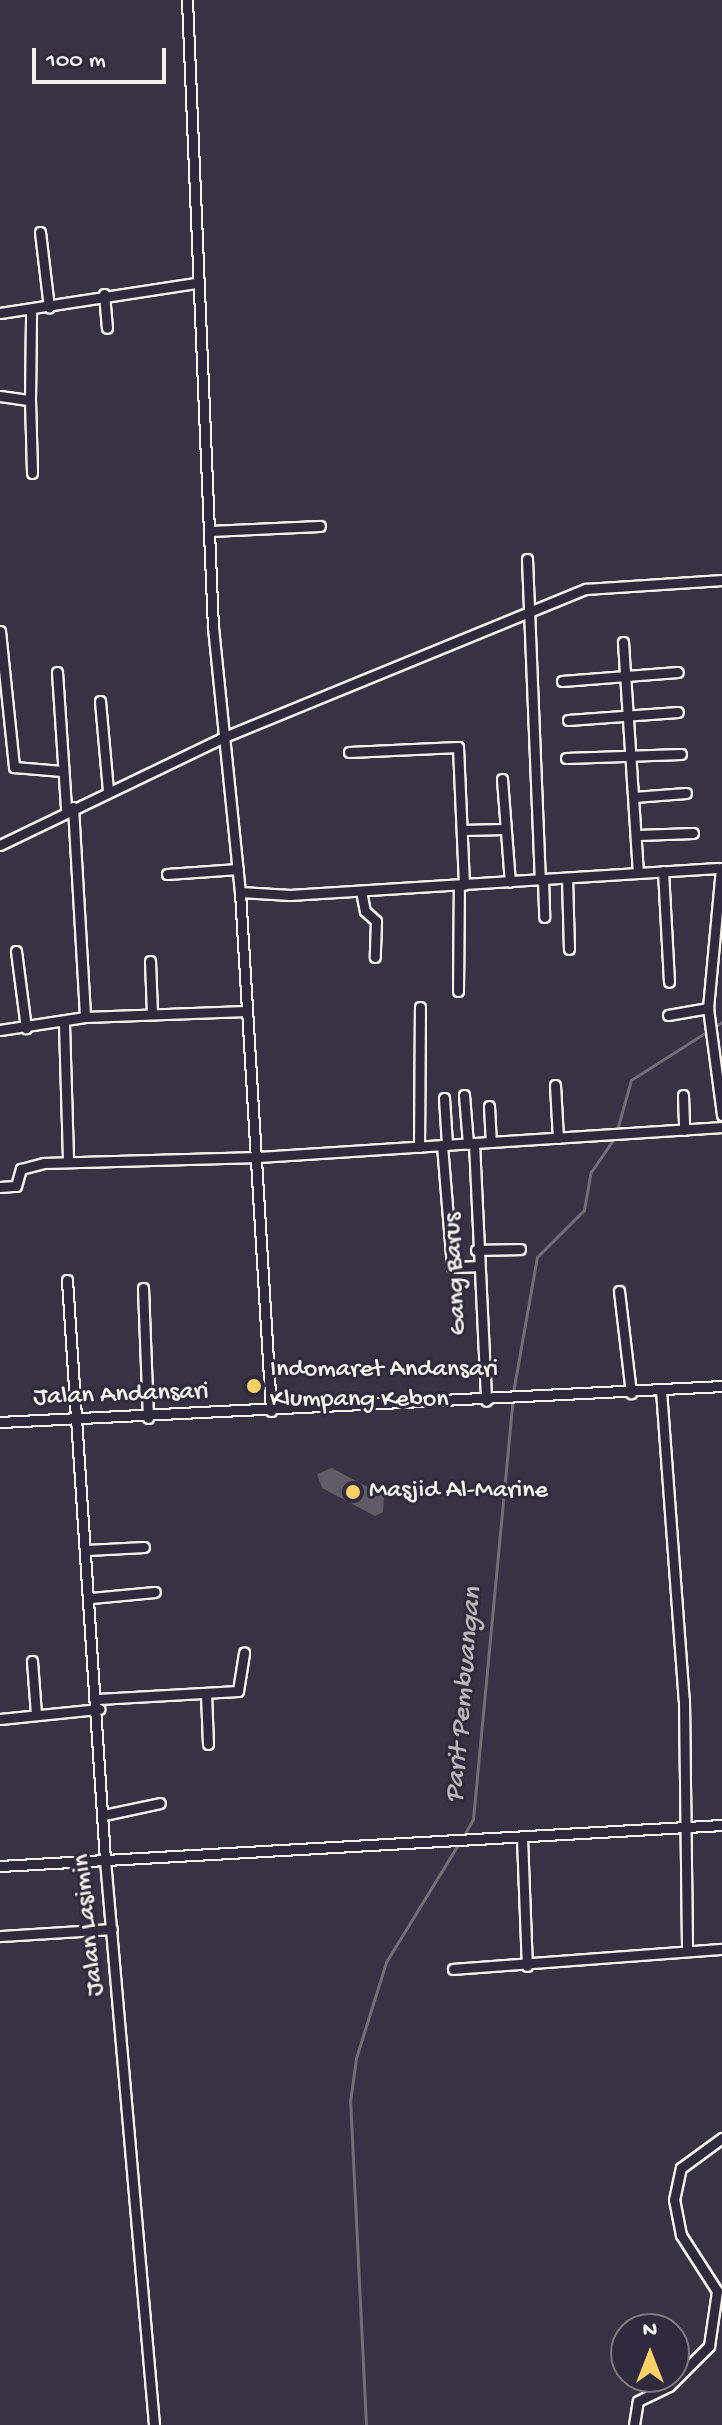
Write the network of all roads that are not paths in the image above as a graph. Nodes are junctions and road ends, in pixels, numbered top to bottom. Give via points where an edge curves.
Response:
1 (187, 0) edge
2 (40, 232) dead end
3 (196, 283) junction
4 (104, 294) junction
5 (49, 307) junction
6 (0, 313) edge
7 (31, 313) junction
8 (107, 328) dead end
9 (0, 396) edge
10 (30, 400) junction
11 (32, 473) dead end
12 (320, 526) dead end
13 (209, 531) junction
14 (527, 559) dead end
15 (722, 580) edge
16 (533, 618) junction
17 (0, 631) edge
18 (623, 642) dead end
19 (57, 672) dead end
20 (678, 672) dead end
21 (624, 677) junction
22 (562, 681) dead end
23 (100, 701) dead end
24 (678, 712) dead end
25 (627, 718) junction
26 (568, 720) dead end
27 (222, 738) junction
28 (349, 752) dead end
29 (681, 754) dead end
30 (631, 757) junction
31 (566, 758) dead end
32 (62, 771) junction
33 (502, 779) dead end
34 (108, 791) junction
35 (686, 793) dead end
36 (634, 797) junction
37 (69, 808) junction
38 (504, 829) junction
39 (462, 830) junction
40 (693, 833) dead end
41 (638, 835) junction
42 (0, 845) edge
43 (719, 868) edge
44 (238, 869) junction
45 (663, 871) junction
46 (638, 873) junction
47 (167, 874) dead end
48 (567, 878) junction
49 (542, 880) junction
50 (510, 882) junction
51 (462, 885) junction
52 (361, 891) junction
53 (240, 892) junction
54 (544, 917) dead end
55 (569, 949) dead end
56 (16, 951) dead end
57 (375, 957) dead end
58 (150, 961) dead end
59 (669, 982) dead end
60 (458, 991) dead end
61 (420, 1007) dead end
62 (246, 1011) junction
63 (709, 1013) junction
64 (152, 1014) junction
65 (668, 1015) dead end
66 (85, 1017) junction
67 (64, 1024) junction
68 (26, 1028) junction
69 (0, 1030) edge
70 (555, 1085) dead end
71 (464, 1095) dead end
72 (683, 1095) dead end
73 (444, 1098) dead end
74 (489, 1106) dead end
75 (722, 1115) edge
76 (722, 1127) edge
77 (684, 1130) junction
78 (558, 1138) junction
79 (491, 1142) junction
80 (471, 1144) junction
81 (445, 1145) junction
82 (419, 1147) junction
83 (259, 1157) junction
84 (68, 1161) junction
85 (0, 1187) edge
86 (520, 1249) dead end
87 (476, 1250) junction
88 (476, 1266) junction
89 (67, 1280) dead end
90 (143, 1288) dead end
91 (619, 1291) dead end
92 (722, 1386) edge
93 (661, 1390) junction
94 (631, 1393) junction
95 (486, 1401) junction
96 (271, 1411) junction
97 (148, 1418) junction
98 (79, 1421) junction
99 (0, 1422) edge
100 (144, 1547) dead end
101 (87, 1550) junction
102 (155, 1592) dead end
103 (91, 1598) junction
104 (244, 1652) dead end
105 (32, 1661) dead end
106 (206, 1694) junction
107 (98, 1704) junction
108 (36, 1714) junction
109 (0, 1719) edge
110 (208, 1744) dead end
111 (160, 1803) dead end
112 (104, 1815) junction
113 (722, 1825) edge
114 (681, 1830) junction
115 (522, 1838) junction
116 (105, 1860) junction
117 (0, 1866) edge
118 (112, 1929) junction
119 (0, 1936) edge
120 (722, 1949) edge
121 (687, 1950) junction
122 (527, 1966) junction
123 (453, 1969) dead end
124 (722, 2138) edge
125 (154, 2425) edge
126 (634, 2425) edge

1 - 3 street
2 - 5 street
3 - 4 street
3 - 13 street
4 - 5 street
4 - 8 street
5 - 7 street
6 - 7 street
7 - 10 street
9 - 10 street
10 - 11 street
12 - 13 street
13 - 27 street
14 - 16 street
15 - 16 street via 586,589
16 - 27 street
16 - 49 street
17 - 32 street via 14,767
18 - 21 street
19 - 32 street
20 - 21 street
21 - 22 street
21 - 25 street
23 - 34 street
24 - 25 street
25 - 26 street
25 - 30 street
27 - 34 street
27 - 44 street
28 - 39 street via 458,747
29 - 30 street
30 - 31 street
30 - 36 street
32 - 37 street
33 - 38 street
34 - 37 street
35 - 36 street
36 - 41 street
37 - 42 street
37 - 66 street
38 - 39 street
38 - 50 street
39 - 51 street
40 - 41 street
41 - 46 street
43 - 45 street
43 - 63 street
44 - 47 street
44 - 53 street
45 - 46 street
45 - 59 street
46 - 48 street
48 - 49 street
48 - 55 street
49 - 50 street
49 - 54 street
50 - 51 street
51 - 52 street
51 - 60 street
52 - 53 street
52 - 57 street via 365,911 376,921
53 - 62 street
56 - 68 street
58 - 64 street
61 - 82 street
62 - 64 street
62 - 83 street
63 - 65 street
63 - 75 street
64 - 66 street
66 - 67 street
67 - 68 street
67 - 84 street
68 - 69 street
70 - 78 street
71 - 80 street, Gang Barus
72 - 77 street
73 - 81 street
74 - 79 street
76 - 77 street
77 - 78 street
78 - 79 street
79 - 80 street
80 - 81 street
80 - 87 street, Gang Barus
81 - 82 street
81 - 88 street via 452,1267
82 - 83 street
83 - 84 street
83 - 96 street
84 - 85 street via 26,1167 16,1186
86 - 87 street
87 - 88 street, Gang Barus
88 - 95 street, Gang Barus
89 - 98 street, Jalan Lasimin
90 - 97 street
91 - 94 street
92 - 93 street, Jalan Andansari
93 - 94 street, Jalan Andansari
93 - 114 street via 684,1700
94 - 95 street, Jalan Andansari
95 - 96 street, Jalan Andansari
96 - 97 street, Jalan Andansari
97 - 98 street, Jalan Andansari
98 - 99 street, Jalan Andansari
98 - 101 street, Jalan Lasimin
100 - 101 street
101 - 103 street, Jalan Lasimin
102 - 103 street
103 - 107 street, Jalan Lasimin
104 - 106 street via 242,1688
105 - 108 street
106 - 107 street
106 - 110 street
107 - 108 street
107 - 112 street, Jalan Lasimin
108 - 109 street
111 - 112 street
112 - 116 street, Jalan Lasimin
113 - 114 street
114 - 115 street
114 - 121 street
115 - 116 street
115 - 122 street
116 - 117 street
116 - 118 street, Jalan Lasimin
118 - 119 street
118 - 125 street, Jalan Lasimin
120 - 121 street
121 - 122 street
122 - 123 street
124 - 126 street via 681,2168 674,2200 681,2235 717,2291 709,2346 669,2386 638,2401

